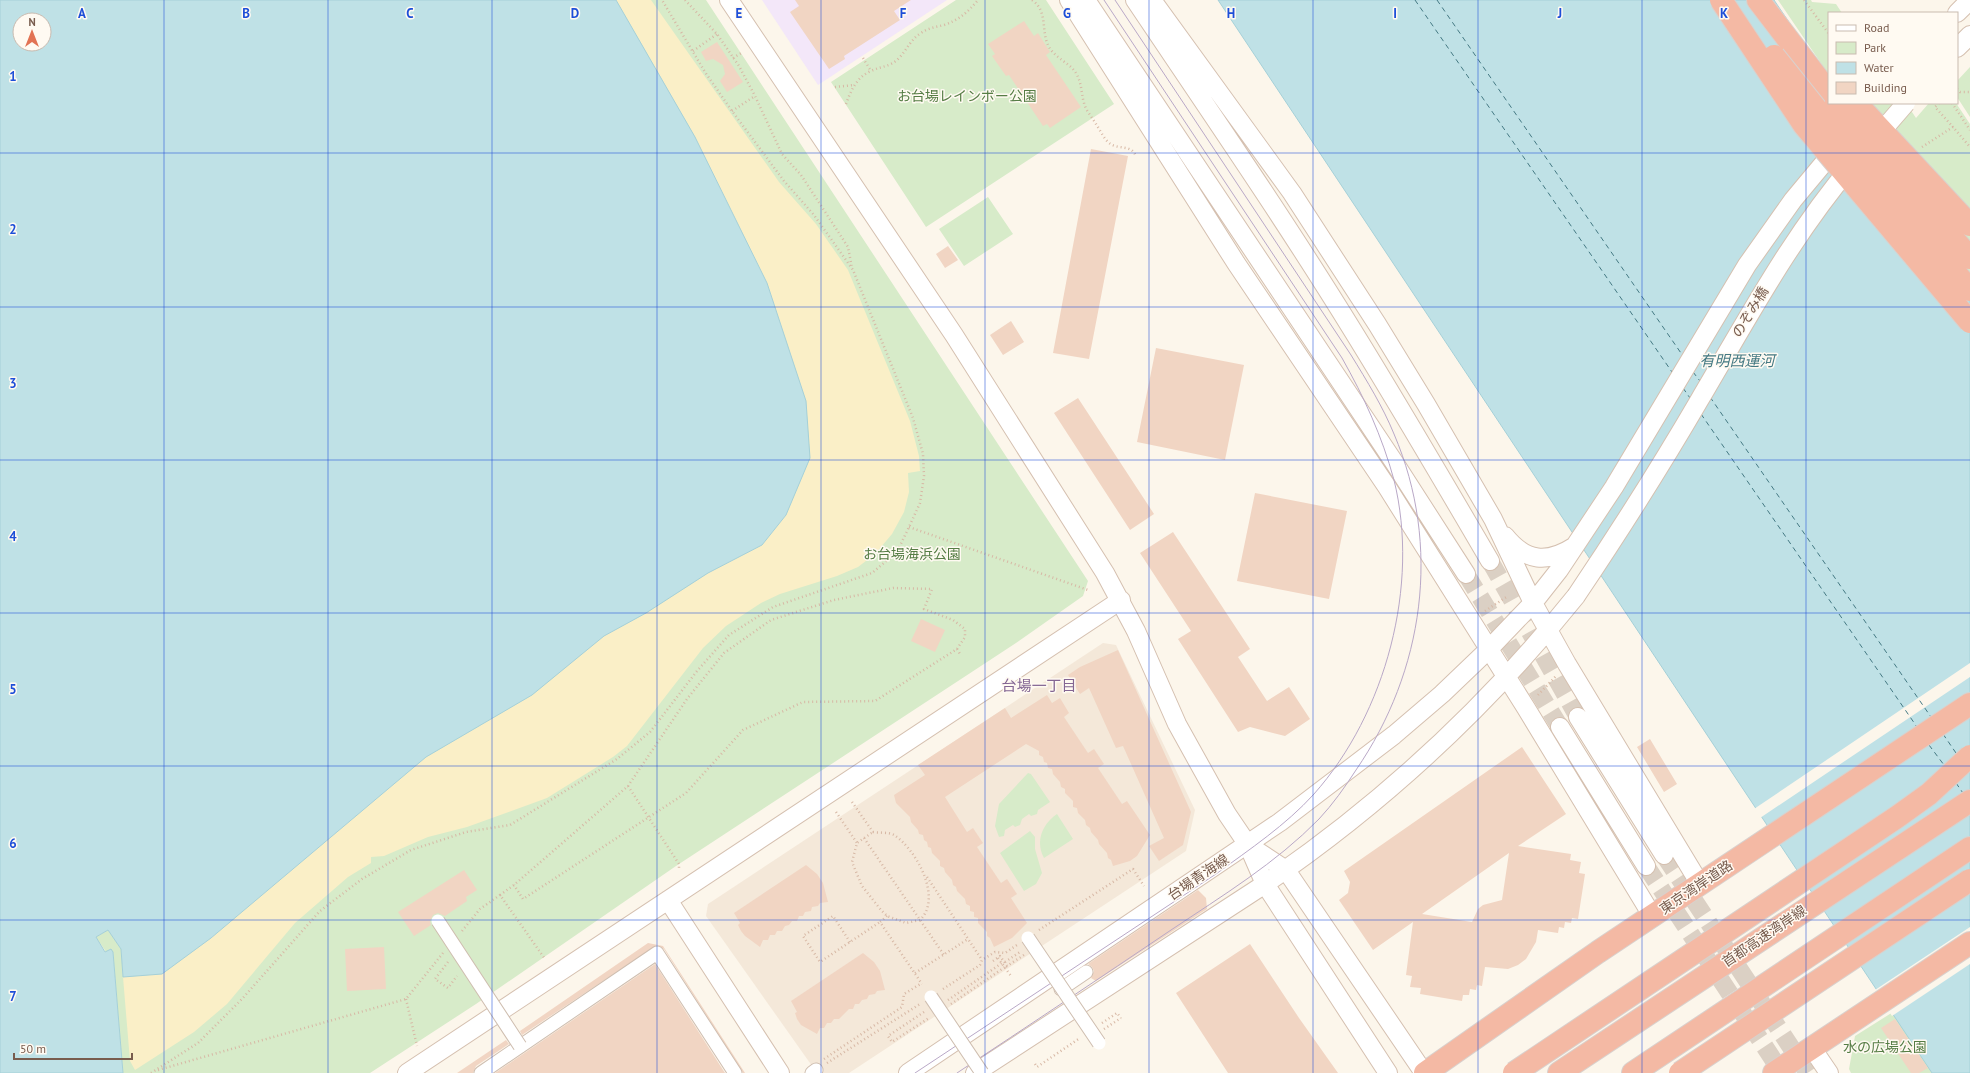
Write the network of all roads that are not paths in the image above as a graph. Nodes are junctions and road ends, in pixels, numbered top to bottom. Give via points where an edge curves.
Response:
1 (729, 0) edge
2 (1069, 0) edge
3 (1086, 0) edge
4 (1135, 0) edge
5 (1152, 0) edge
6 (1721, 0) edge
7 (1730, 0) edge
8 (1758, 0) edge
9 (1761, 0) edge
10 (1970, 0) edge
11 (1958, 12) edge
12 (1090, 19) junction
13 (1970, 35) edge
14 (1958, 47) edge
15 (1828, 73) edge
16 (1828, 93) edge
17 (1837, 104) edge
18 (1857, 104) edge
19 (1874, 104) edge
20 (1905, 104) edge
21 (1970, 225) edge
22 (1970, 258) edge
23 (1970, 290) edge
24 (1970, 322) edge
25 (1493, 519) junction
26 (1490, 561) tunnel mouth
27 (1557, 563) junction
28 (1466, 574) tunnel mouth
29 (1121, 600) junction
30 (1533, 603) junction
31 (1548, 631) junction
32 (1488, 650) junction
33 (1506, 677) junction
34 (1970, 704) edge
35 (1578, 717) tunnel mouth
36 (1560, 727) tunnel mouth
37 (1970, 756) edge
38 (1970, 801) edge
39 (1248, 845) junction
40 (1970, 848) edge
41 (1664, 855) tunnel mouth
42 (1646, 866) tunnel mouth
43 (1286, 870) junction
44 (1970, 880) edge
45 (1265, 884) junction
46 (1700, 884) junction
47 (668, 900) junction
48 (1653, 917) junction
49 (438, 921) dead end
50 (1970, 943) edge
51 (1030, 944) road end
52 (1086, 972) dead end
53 (1061, 989) junction
54 (934, 1001) road end
55 (1099, 1043) dead end
56 (520, 1046) junction
57 (1812, 1048) junction
58 (407, 1073) edge
59 (481, 1073) edge
60 (735, 1073) edge
61 (780, 1073) edge
62 (908, 1073) edge
63 (975, 1073) edge
64 (982, 1073) edge
65 (1388, 1073) edge
66 (1424, 1073) edge
67 (1514, 1073) edge
68 (1559, 1073) edge
69 (1633, 1073) edge
70 (1680, 1073) edge
71 (1774, 1073) edge
72 (1829, 1073) edge

1 - 29 street via 954,334
2 - 12 street
3 - 12 street
4 - 26 street via 1353,331 1424,446
5 - 25 street via 1297,200 1410,377
6 - 24 highway, bridge via 1804,124
7 - 23 highway, bridge via 1818,111
8 - 16 highway
9 - 15 highway
10 - 11 street
12 - 28 street via 1296,316
12 - 32 street via 1236,263 1387,487
13 - 14 street
17 - 22 highway, bridge
18 - 21 highway, bridge
19 - 27 street, のぞみ橋, bridge via 1793,200 1747,265 1614,488 1576,546
20 - 31 street, のぞみ橋, bridge via 1840,180 1790,248 1638,502 1576,596
25 - 27 street via 1519,550 1530,556
25 - 30 street
27 - 30 street, のぞみ橋
29 - 39 street via 1177,724 1227,814
29 - 47 street
30 - 31 street
30 - 32 street, のぞみ橋
31 - 33 street, のぞみ橋
31 - 46 street
32 - 33 street
32 - 39 street, 台場青海線 via 1394,735
33 - 43 street, のぞみ橋 via 1466,720 1419,763
33 - 48 street
34 - 46 highway, 東京湾岸道路
35 - 41 street
36 - 42 street
37 - 67 highway, bridge via 1929,794 1897,817
38 - 68 highway, 首都高速湾岸線
39 - 43 street
39 - 45 street
39 - 62 street, 台場青海線
40 - 69 highway
43 - 45 street, のぞみ橋
43 - 66 street
44 - 70 highway, bridge
45 - 63 street
45 - 65 street
46 - 48 highway, 東京湾岸道路
47 - 58 street
47 - 61 street
48 - 66 highway, 東京湾岸道路 via 1598,952
49 - 56 street, bridge
50 - 57 highway
51 - 53 street, bridge
52 - 53 street
53 - 55 street, bridge via 1094,1028
54 - 64 street, bridge
56 - 59 street
56 - 60 street via 657,953
57 - 71 highway
57 - 72 street

